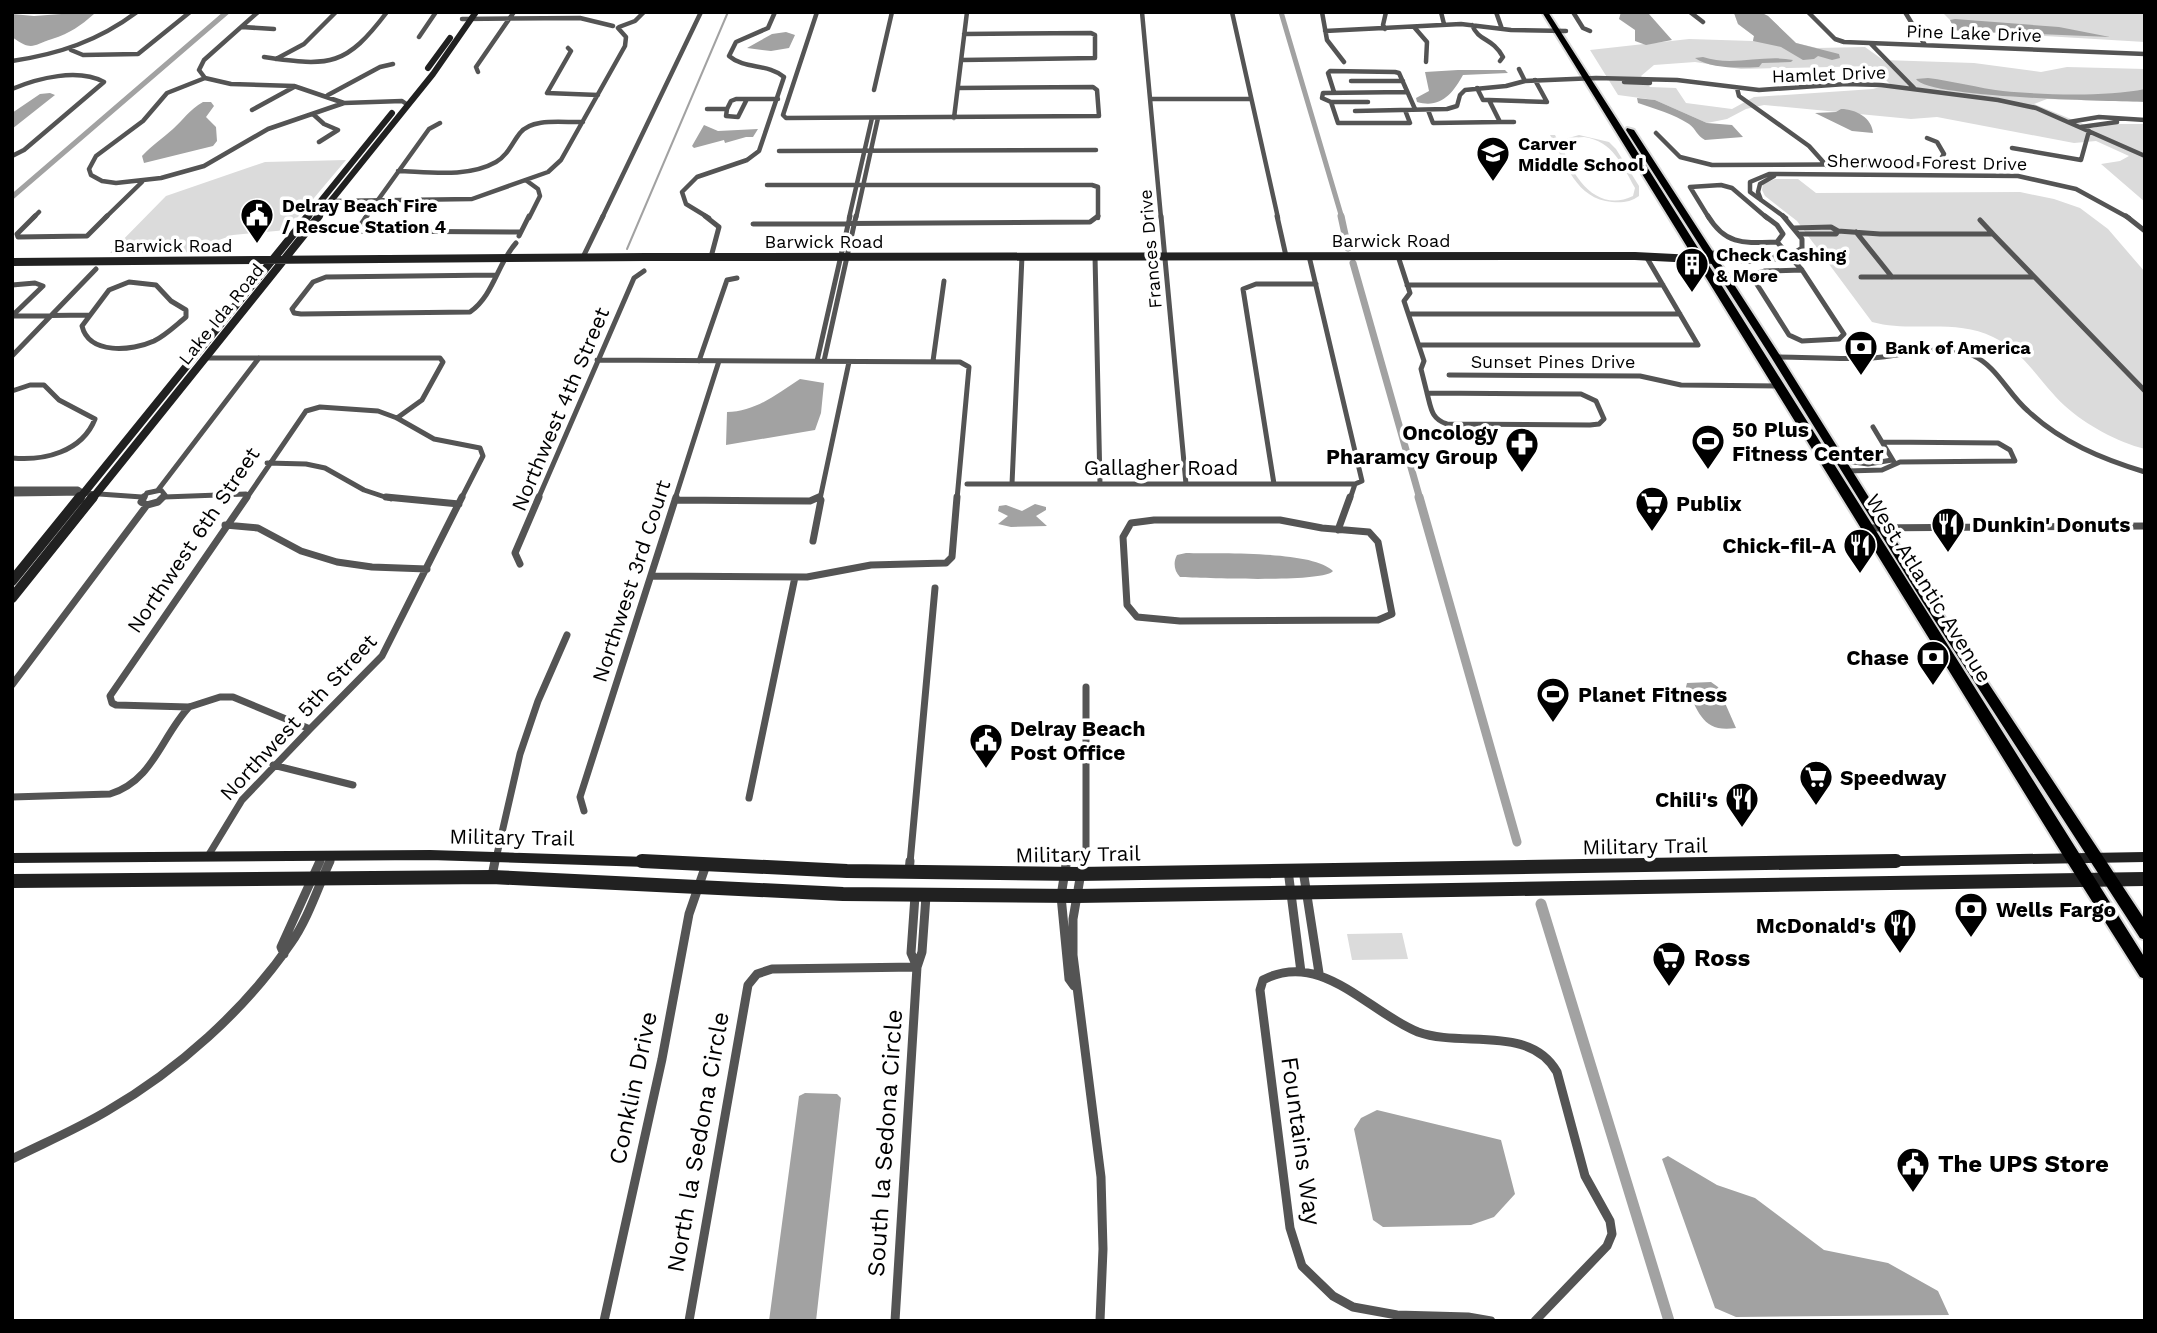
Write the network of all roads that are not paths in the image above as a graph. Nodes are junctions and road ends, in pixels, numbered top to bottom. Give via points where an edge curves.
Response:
1 (137, 12) edge
2 (190, 12) edge
3 (258, 12) edge
4 (336, 12) edge
5 (387, 12) edge
6 (436, 12) edge
7 (514, 12) edge
8 (644, 12) edge
9 (701, 12) edge
10 (775, 12) edge
11 (817, 12) edge
12 (892, 12) edge
13 (967, 12) edge
14 (1142, 12) edge
15 (1232, 12) edge
16 (1322, 12) edge
17 (1386, 12) edge
18 (1441, 12) edge
19 (1496, 12) edge
20 (1545, 12) edge
21 (1554, 12) edge
22 (1573, 12) edge
23 (1690, 12) edge
24 (1808, 12) edge
25 (1905, 12) edge
26 (469, 16) edge
27 (510, 18) junction
28 (1703, 22) dead end
29 (1444, 24) junction
30 (1472, 25) junction
31 (241, 27) junction
32 (1414, 27) junction
33 (615, 28) junction
34 (274, 29) dead end
35 (1385, 29) junction
36 (1502, 29) junction
37 (1325, 31) junction
38 (1562, 31) junction
39 (1590, 31) dead end
40 (964, 34) junction
41 (419, 37) dead end
42 (1870, 44) junction
43 (1925, 46) junction
44 (568, 48) dead end
45 (71, 50) junction
46 (2145, 54) edge
47 (264, 57) dead end
48 (275, 59) junction
49 (961, 60) junction
50 (12, 61) edge
51 (1500, 61) dead end
52 (1344, 62) dead end
53 (1426, 62) dead end
54 (393, 64) dead end
55 (1519, 69) dead end
56 (478, 72) dead end
57 (1348, 72) junction
58 (205, 78) junction
59 (1525, 80) junction
60 (1537, 80) junction
61 (1593, 80) junction
62 (1351, 81) junction
63 (1403, 81) junction
64 (295, 87) junction
65 (958, 88) junction
66 (1477, 88) junction
67 (12, 89) edge
68 (874, 90) dead end
69 (1737, 90) junction
70 (1915, 90) junction
71 (1334, 92) junction
72 (1354, 92) junction
73 (1408, 92) junction
74 (328, 95) junction
75 (598, 95) junction
76 (747, 99) junction
77 (778, 99) junction
78 (1150, 99) junction
79 (1251, 99) junction
80 (1489, 100) junction
81 (1331, 102) junction
82 (1352, 102) junction
83 (1368, 102) dead end
84 (344, 103) junction
85 (403, 104) junction
86 (708, 109) dead end
87 (727, 109) junction
88 (1415, 109) junction
89 (252, 110) dead end
90 (1405, 110) junction
91 (1428, 110) junction
92 (1355, 111) junction
93 (314, 115) junction
94 (875, 118) junction
95 (954, 118) junction
96 (2145, 121) edge
97 (583, 122) junction
98 (1474, 122) junction
99 (1500, 122) junction
100 (1514, 122) dead end
101 (2068, 122) junction
102 (440, 123) dead end
103 (1359, 123) junction
104 (1369, 123) junction
105 (1410, 123) junction
106 (1433, 123) junction
107 (2080, 128) junction
108 (1371, 130) dead end
109 (1413, 130) dead end
110 (1478, 130) dead end
111 (1436, 131) dead end
112 (2089, 132) junction
113 (1656, 133) dead end
114 (1927, 138) dead end
115 (319, 142) dead end
116 (2012, 148) dead end
117 (868, 150) junction
118 (1096, 150) dead end
119 (779, 151) dead end
120 (12, 156) edge
121 (2145, 159) edge
122 (1826, 165) junction
123 (398, 171) junction
124 (1778, 174) junction
125 (527, 181) junction
126 (142, 182) junction
127 (767, 185) dead end
128 (857, 185) junction
129 (864, 185) junction
130 (1761, 200) junction
131 (331, 201) junction
132 (375, 201) junction
133 (39, 212) dead end
134 (1980, 220) dead end
135 (848, 223) junction
136 (855, 223) junction
137 (753, 224) dead end
138 (1794, 228) junction
139 (1817, 228) junction
140 (1838, 231) junction
141 (2145, 231) edge
142 (521, 232) junction
143 (1856, 232) junction
144 (1799, 234) junction
145 (1822, 234) junction
146 (1993, 234) junction
147 (1777, 242) junction
148 (1787, 255) junction
149 (1022, 256) junction
150 (1095, 256) junction
151 (1165, 256) junction
152 (1286, 256) junction
153 (1309, 256) junction
154 (1398, 256) junction
155 (1635, 256) junction
156 (1706, 256) junction
157 (583, 257) junction
158 (711, 257) junction
159 (845, 257) junction
160 (506, 258) junction
161 (1647, 258) junction
162 (285, 259) junction
163 (274, 260) junction
164 (12, 262) edge
165 (96, 269) dead end
166 (1802, 270) junction
167 (644, 271) dead end
168 (496, 275) junction
169 (1861, 277) dead end
170 (1892, 277) junction
171 (2035, 277) junction
172 (737, 278) dead end
173 (944, 281) dead end
174 (1316, 284) junction
175 (12, 285) edge
176 (1407, 285) junction
177 (1663, 285) junction
178 (1409, 314) junction
179 (1680, 314) junction
180 (90, 315) junction
181 (12, 316) edge
182 (51, 316) junction
183 (1419, 345) junction
184 (1775, 355) junction
185 (12, 356) edge
186 (259, 358) junction
187 (206, 359) junction
188 (597, 360) junction
189 (699, 361) junction
190 (719, 361) junction
191 (820, 361) junction
192 (933, 361) junction
193 (849, 362) junction
194 (1449, 375) dead end
195 (1774, 376) junction
196 (1781, 386) junction
197 (1797, 390) junction
198 (12, 391) edge
199 (2145, 391) edge
200 (1427, 393) junction
201 (1805, 404) junction
202 (397, 418) junction
203 (1873, 427) dead end
204 (1882, 442) junction
205 (14, 460) edge
206 (1840, 460) junction
207 (1893, 461) junction
208 (267, 463) junction
209 (1847, 471) junction
210 (2145, 472) edge
211 (963, 484) junction
212 (1012, 484) junction
213 (1100, 484) junction
214 (1186, 484) junction
215 (1274, 484) junction
216 (1355, 484) junction
217 (12, 489) edge
218 (158, 490) junction
219 (85, 493) junction
220 (12, 494) edge
221 (246, 494) junction
222 (96, 495) junction
223 (142, 497) junction
224 (164, 497) junction
225 (819, 497) junction
226 (675, 500) junction
227 (459, 504) junction
228 (147, 505) junction
229 (225, 525) junction
230 (2145, 526) edge
231 (1866, 527) junction
232 (1882, 528) junction
233 (1338, 530) junction
234 (813, 541) dead end
235 (520, 564) dead end
236 (427, 569) junction
237 (650, 576) junction
238 (795, 577) junction
239 (12, 581) edge
240 (935, 588) dead end
241 (12, 598) edge
242 (567, 635) dead end
243 (1935, 639) junction
244 (1965, 658) junction
245 (12, 685) edge
246 (1086, 687) dead end
247 (189, 707) junction
248 (311, 729) junction
249 (274, 765) junction
250 (352, 785) dead end
251 (12, 797) edge
252 (749, 798) dead end
253 (584, 811) dead end
254 (328, 855) junction
255 (208, 856) junction
256 (496, 856) junction
257 (2071, 856) junction
258 (2095, 856) junction
259 (2145, 857) edge
260 (12, 858) edge
261 (706, 865) junction
262 (1065, 869) junction
263 (1288, 870) junction
264 (1303, 870) junction
265 (908, 873) junction
266 (1078, 874) junction
267 (318, 877) junction
268 (492, 877) junction
269 (2145, 879) edge
270 (2086, 880) junction
271 (2110, 880) junction
272 (12, 881) edge
273 (699, 887) junction
274 (1291, 892) junction
275 (1306, 892) junction
276 (920, 896) junction
277 (1061, 896) junction
278 (1076, 896) junction
279 (2145, 933) edge
280 (917, 967) junction
281 (1301, 972) junction
282 (2145, 972) edge
283 (1319, 973) junction
284 (1076, 990) junction
285 (12, 1159) edge
286 (604, 1321) edge
287 (689, 1321) edge
288 (895, 1321) edge
289 (1100, 1321) edge
290 (1491, 1321) edge
291 (1535, 1321) edge

1 - 45 street via 103,37
2 - 45 street via 138,54 83,55
3 - 31 street
4 - 48 street via 304,44
5 - 48 street via 363,43 331,61
6 - 41 street
7 - 27 street
8 - 33 street
9 - 157 street
10 - 77 street via 768,28 736,42 729,56 738,64 778,71 784,80
11 - 94 street via 783,115
12 - 68 street
13 - 40 street
14 - 78 street, Frances Drive
15 - 79 street
16 - 37 street
17 - 35 street
18 - 29 street
19 - 36 street
20 - 38 main road, West Atlantic Avenue
21 - 38 main road, West Atlantic Avenue
22 - 39 street
23 - 28 street
24 - 42 street via 1835,39
25 - 43 street
26 - 27 street
26 - 85 street, Lake Ida Road
27 - 33 street via 580,18
27 - 56 street via 476,67
29 - 30 street
29 - 32 street
30 - 36 street
30 - 51 street via 1476,34 1498,46 1503,57
31 - 34 street
31 - 58 street via 201,63 199,70
32 - 35 street
32 - 53 street via 1427,42
33 - 75 street via 626,43
35 - 37 street
36 - 38 street
37 - 52 street
38 - 61 main road, West Atlantic Avenue
40 - 49 street
40 - 49 street via 1091,33 1095,35 1096,58
42 - 43 street, Pine Lake Drive
42 - 70 street, Pine Lake Drive
43 - 46 street, Pine Lake Drive
44 - 75 street via 571,51 547,93
45 - 50 street
47 - 48 street
49 - 65 street
54 - 74 street
55 - 59 street
57 - 62 street
57 - 63 street via 1395,72
57 - 71 street via 1328,73
58 - 64 street
58 - 126 street via 170,91 143,121 94,158 89,169 97,179
59 - 60 street, Hamlet Drive
59 - 66 street, Hamlet Drive
60 - 61 street, Hamlet Drive
60 - 80 street via 1547,102
61 - 69 street, Hamlet Drive
61 - 156 main road, West Atlantic Avenue
62 - 63 street
62 - 72 street
63 - 73 street
64 - 74 street
64 - 89 street
65 - 95 street
65 - 95 street via 1093,87 1099,116
66 - 80 street via 1483,100
66 - 91 street via 1461,93 1452,108
67 - 120 street via 61,77 95,77 104,82
69 - 70 street, Hamlet Drive via 1763,94 1871,87
69 - 122 street via 1739,96 1809,146
70 - 101 street, Hamlet Drive via 2022,107
71 - 72 street
71 - 81 street via 1323,93 1322,98
72 - 73 street
73 - 88 street
74 - 84 street
75 - 97 street
76 - 77 street
76 - 87 street via 733,100
76 - 87 street via 738,117 726,116
77 - 158 street via 756,154 697,177 682,192 687,205 719,227
78 - 79 street
78 - 151 street, Frances Drive
79 - 152 street
80 - 99 street
81 - 82 street
81 - 103 street via 1338,123
82 - 83 street
82 - 92 street
84 - 85 street
84 - 93 street
85 - 131 street, Lake Ida Road
85 - 163 street, Lake Ida Road
86 - 87 street
88 - 90 street
88 - 91 street
90 - 92 street
90 - 105 street
91 - 106 street
92 - 103 street
93 - 115 street via 338,130
93 - 126 street via 257,134 204,166
94 - 95 street
94 - 117 street
96 - 101 street via 2099,117
96 - 107 street
97 - 123 street via 530,124 506,154 481,167
97 - 125 street via 558,164
98 - 99 street
98 - 106 street
98 - 110 street
99 - 100 street
101 - 107 street, Hamlet Drive
102 - 123 street via 429,129
103 - 104 street
104 - 105 street
104 - 108 street
105 - 109 street
106 - 111 street
107 - 112 street, Hamlet Drive
112 - 116 street via 2081,160
112 - 121 street, Hamlet Drive
113 - 122 street via 1668,151 1696,163
114 - 122 street via 1944,150 1937,162
117 - 118 street
117 - 119 street
117 - 128 street
117 - 129 street
123 - 132 street
124 - 130 street via 1760,184
124 - 130 street, Sherwood Forest Drive via 1761,175 1750,182 1750,192
124 - 141 street, Sherwood Forest Drive via 2034,178 2102,200
125 - 132 street via 472,199
125 - 142 street via 540,196
126 - 133 street via 87,236 18,237
127 - 128 street
128 - 129 street
128 - 135 street
129 - 136 street
129 - 136 street via 1092,185 1098,187 1098,218
130 - 138 street
131 - 132 street
131 - 162 street, Lake Ida Road
132 - 142 street via 356,231
134 - 146 street
135 - 136 street
135 - 137 street
135 - 159 street
136 - 159 street
138 - 139 street
138 - 144 street
139 - 140 street
139 - 145 street
140 - 143 street
140 - 145 street
142 - 160 street
143 - 146 street
143 - 170 street
144 - 145 street
144 - 148 street via 1802,248
146 - 171 street
147 - 147 street via 1783,234 1777,225 1732,188 1690,187 1718,233 1741,243
147 - 148 street
148 - 156 street via 1773,260
148 - 166 street
149 - 150 street, Barwick Road
149 - 159 street, Barwick Road
149 - 212 street
150 - 151 street, Barwick Road
150 - 213 street
151 - 152 street, Barwick Road
151 - 214 street, Frances Drive
152 - 153 street, Barwick Road
153 - 154 street, Barwick Road
153 - 174 street
154 - 155 street, Barwick Road
154 - 176 street
155 - 156 street, Barwick Road
155 - 161 street, Barwick Road
156 - 161 street, Barwick Road
156 - 184 main road, West Atlantic Avenue
156 - 195 main road, West Atlantic Avenue
157 - 158 street, Barwick Road
157 - 160 street, Barwick Road
158 - 159 street, Barwick Road
159 - 191 street
160 - 162 street, Barwick Road
160 - 168 street
161 - 177 street
162 - 163 street, Barwick Road
162 - 187 street, Lake Ida Road
163 - 164 street, Barwick Road
163 - 219 street, Lake Ida Road
165 - 182 street
166 - 166 street via 1844,334 1839,339 1802,341 1789,334 1751,275
167 - 188 street, Northwest 4th Street via 634,278
168 - 168 street via 326,277 317,279 293,307 295,313 466,313 480,305
169 - 170 street
170 - 171 street
171 - 199 street
172 - 189 street via 727,280
173 - 192 street
174 - 215 street via 1256,284 1243,292
174 - 216 street via 1362,481
175 - 181 street via 43,286
176 - 177 street
176 - 178 street via 1409,296 1404,301
177 - 179 street
178 - 179 street
178 - 183 street
179 - 183 street via 1698,345
180 - 180 street via 82,326 83,337 95,345 119,348 158,339 188,312 156,285 138,282 112,287
180 - 182 street
181 - 182 street
182 - 185 street
183 - 200 street
184 - 197 main road, West Atlantic Avenue
184 - 210 street via 1885,356 1949,350 1974,356 2028,412 2057,434 2101,457
186 - 187 street
186 - 202 street via 440,358 443,362 422,400
186 - 218 street
187 - 222 street, Lake Ida Road
188 - 189 street
188 - 235 street, Northwest 4th Street via 515,553
189 - 190 street
190 - 191 street
190 - 226 street, Northwest 3rd Court
191 - 193 street
192 - 193 street
192 - 211 street via 960,362 969,370
193 - 225 street
194 - 196 street, Sunset Pines Drive via 1640,376 1681,385
195 - 196 main road, West Atlantic Avenue
195 - 197 main road
196 - 201 main road
196 - 231 main road, West Atlantic Avenue
197 - 201 main road, West Atlantic Avenue
198 - 205 street via 30,384 44,385 59,400 95,419 92,429 54,456
200 - 200 street via 1433,416 1447,424 1590,425 1604,419 1597,401 1581,394
201 - 206 main road, West Atlantic Avenue
202 - 208 street, Northwest 6th Street via 366,408 310,409
202 - 227 street, Northwest 5th Street via 434,439 483,450
203 - 204 street
204 - 207 street
204 - 207 street via 1998,443 2006,446 2015,461
206 - 207 street
206 - 209 main road, West Atlantic Avenue
207 - 209 street via 1882,470
208 - 221 street, Northwest 6th Street
208 - 227 street via 316,465 395,500
209 - 232 main road, West Atlantic Avenue
211 - 212 street, Gallagher Road
211 - 238 street via 952,557 946,563 865,565
212 - 213 street, Gallagher Road
213 - 214 street, Gallagher Road
214 - 215 street, Gallagher Road
215 - 216 street, Gallagher Road
216 - 233 street
217 - 219 street via 78,489
218 - 223 street
218 - 224 street via 164,491
219 - 220 street
219 - 222 street
219 - 239 street, Lake Ida Road
221 - 224 street
221 - 229 street, Northwest 6th Street
222 - 223 street
222 - 241 street, Lake Ida Road
223 - 228 street
224 - 228 street
225 - 226 street
225 - 234 street
226 - 237 street, Northwest 3rd Court
227 - 236 street, Northwest 5th Street
228 - 245 street
229 - 236 street via 254,527 301,551 337,562
229 - 247 street, Northwest 6th Street via 110,696 116,705
230 - 232 street
231 - 232 street
231 - 243 main road, West Atlantic Avenue
232 - 244 main road, West Atlantic Avenue
233 - 233 street via 1364,530 1377,538 1393,611 1384,620 1147,620 1127,606 1123,537 1129,526 1154,520 1266,520
236 - 248 street, Northwest 5th Street via 382,656
237 - 238 street
237 - 253 street, Northwest 3rd Court via 580,797
238 - 252 street
240 - 265 street
242 - 256 street via 528,727
243 - 244 main road
243 - 257 main road, West Atlantic Avenue
244 - 258 main road, West Atlantic Avenue
246 - 266 street via 1086,851
247 - 248 street via 220,697 239,697
247 - 251 street via 152,763 124,791
248 - 249 street, Northwest 5th Street
249 - 250 street
249 - 255 street, Northwest 5th Street via 236,807
254 - 255 street, Military Trail
254 - 256 street, Military Trail
254 - 267 street
255 - 260 street, Military Trail
256 - 261 street, Military Trail
256 - 268 street
257 - 258 street, Military Trail
257 - 264 street, Military Trail
257 - 270 main road, West Atlantic Avenue
258 - 259 street, Military Trail
258 - 271 main road, West Atlantic Avenue
261 - 265 street, Military Trail
261 - 273 street, Conklin Drive
262 - 265 street, Military Trail
262 - 266 street, Military Trail
262 - 277 street
263 - 264 street, Military Trail
263 - 266 street, Military Trail
263 - 274 street
264 - 275 street
266 - 278 street
267 - 268 street, Military Trail
267 - 272 street, Military Trail
267 - 285 street via 293,942 240,1007 169,1070 106,1112
268 - 273 street, Military Trail
269 - 271 street, Military Trail
270 - 271 street, Military Trail
270 - 275 street, Military Trail
270 - 282 main road, West Atlantic Avenue
271 - 279 main road, West Atlantic Avenue
273 - 276 street, Military Trail
273 - 286 street, Conklin Drive via 689,914
274 - 275 street, Military Trail
274 - 278 street, Military Trail
274 - 281 street
275 - 283 street
276 - 277 street, Military Trail
276 - 280 street, South la Sedona Circle via 917,944 911,953
277 - 278 street, Military Trail
277 - 284 street via 1069,979
278 - 284 street
280 - 287 street, North la Sedona Circle via 772,969 757,974 748,985
280 - 288 street, South la Sedona Circle
281 - 283 street, Fountains Way
281 - 290 street, Fountains Way via 1276,973 1263,980 1260,990 1290,1228 1301,1264 1324,1292 1380,1317
283 - 291 street, Fountains Way via 1419,1032 1530,1046 1550,1060 1585,1176 1612,1234 1607,1246
284 - 289 street via 1100,1175

